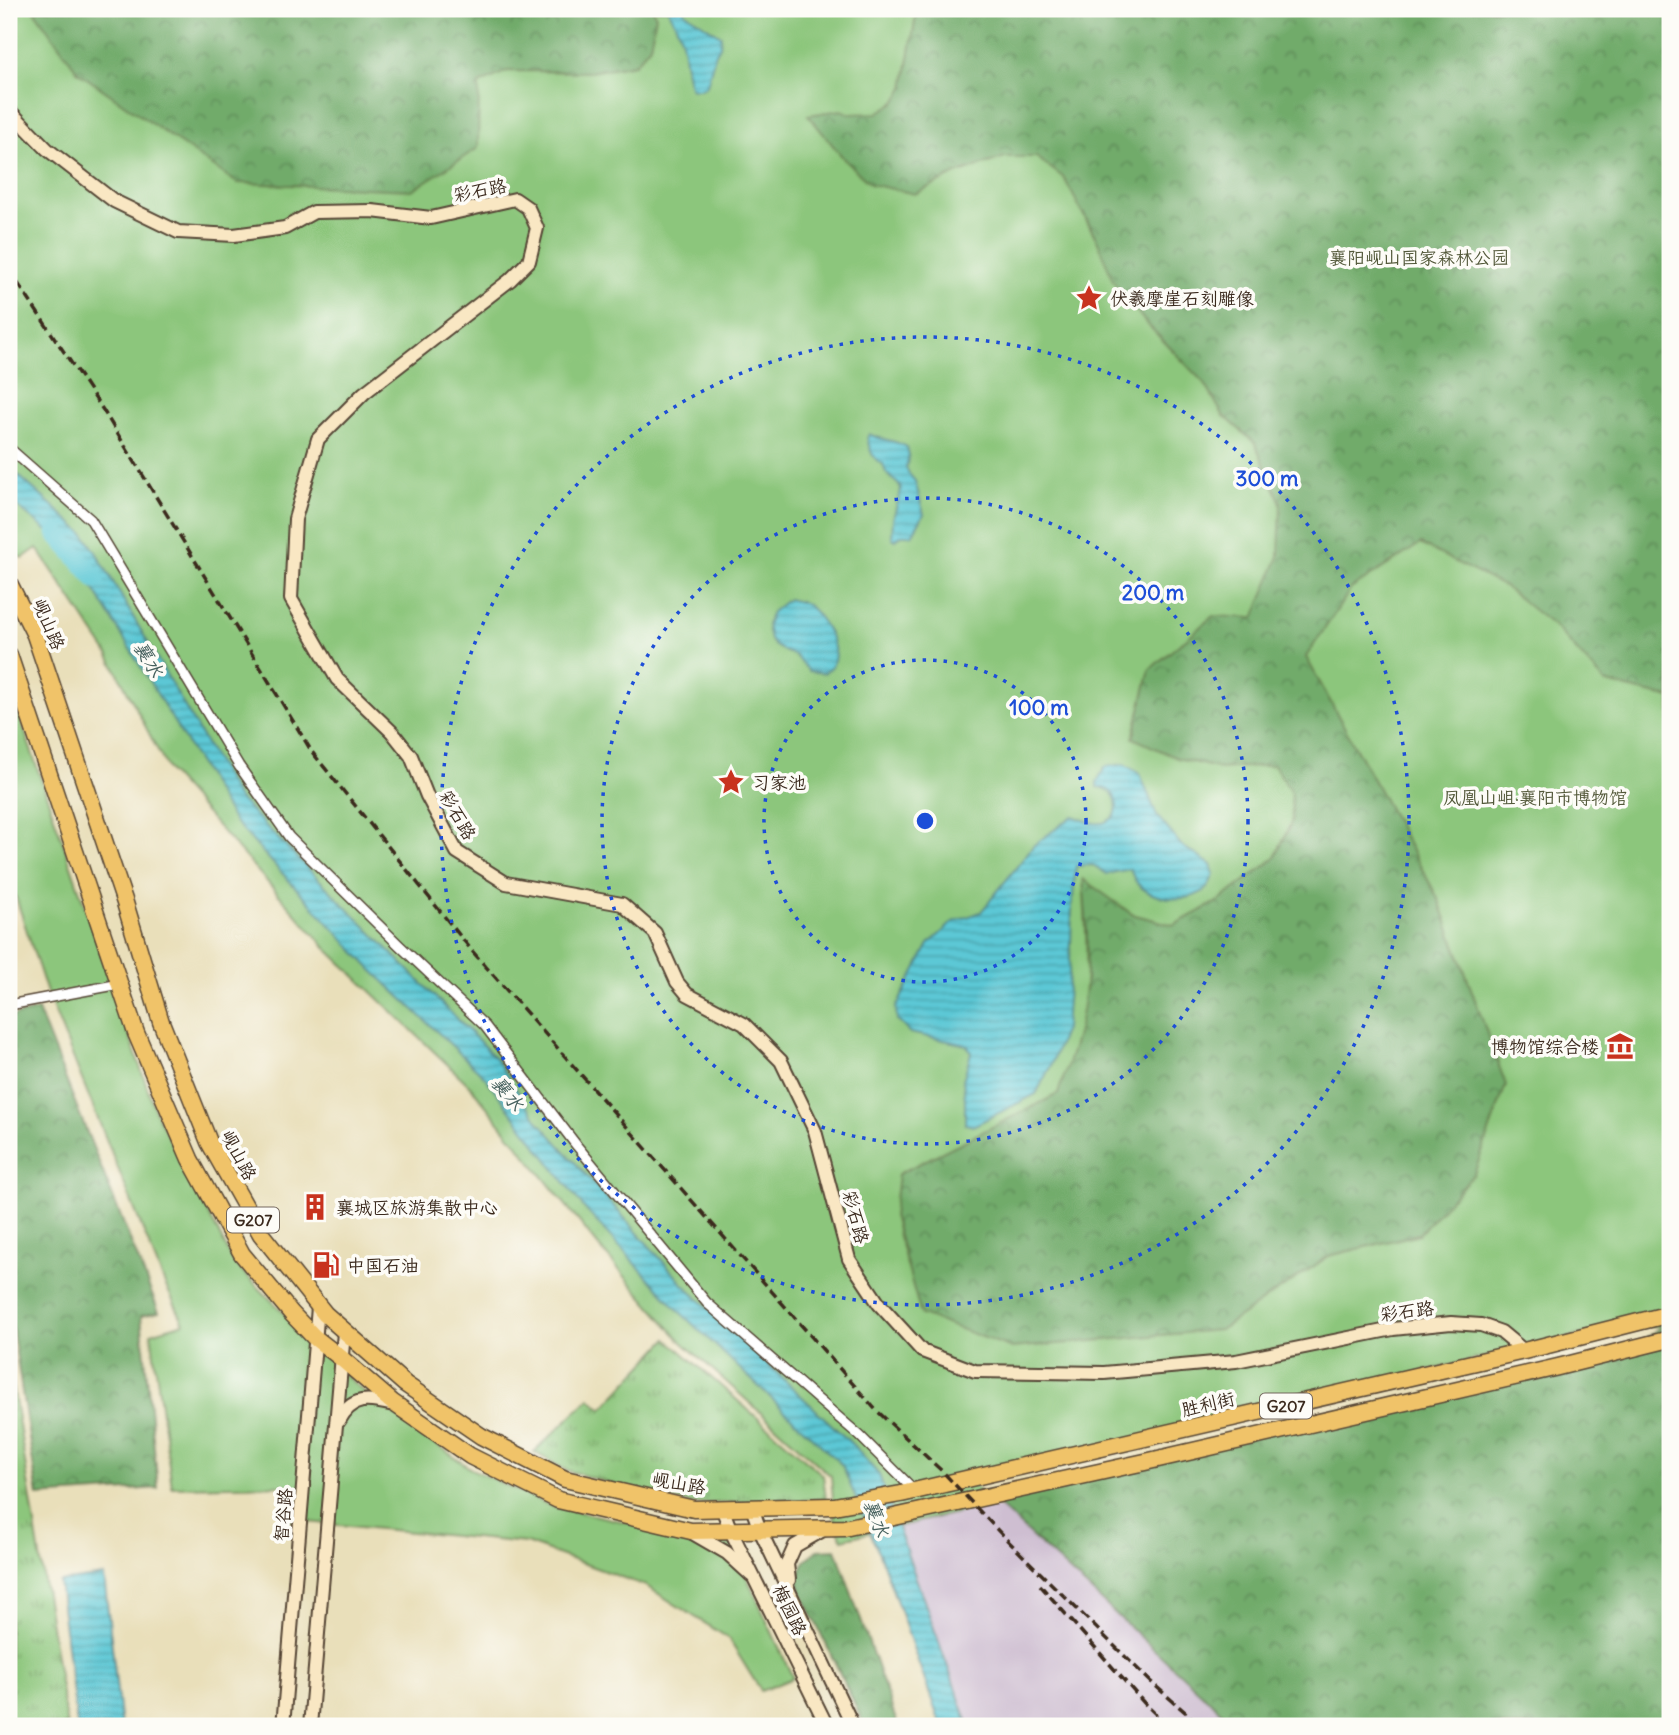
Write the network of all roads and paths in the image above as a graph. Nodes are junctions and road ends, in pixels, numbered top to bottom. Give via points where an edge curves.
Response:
1 (9, 110) edge
2 (9, 448) edge
3 (9, 583) edge
4 (9, 655) edge
5 (120, 984) junction
6 (9, 1005) edge
7 (271, 1289) junction
8 (318, 1307) junction
9 (1670, 1314) edge
10 (344, 1332) junction
11 (314, 1337) junction
12 (1670, 1339) edge
13 (1524, 1351) junction
14 (341, 1358) junction
15 (313, 1359) junction
16 (398, 1406) junction
17 (335, 1428) junction
18 (908, 1493) junction
19 (834, 1506) joint
20 (722, 1508) junction
21 (751, 1508) junction
22 (827, 1528) junction
23 (685, 1530) junction
24 (760, 1530) junction
25 (731, 1531) junction
26 (755, 1579) junction
27 (791, 1595) junction
28 (283, 1726) edge
29 (310, 1726) edge
30 (827, 1726) edge
31 (853, 1726) edge

1 - 13 street, 彩石路 via 47,149 114,201 178,232 234,235 285,228 314,212 372,211 431,218 515,198 528,208 537,228 529,261 364,393 318,439 295,519 291,599 337,679 411,756 457,852 506,883 622,905 655,933 687,994 744,1024 781,1061 815,1132 849,1259 879,1304 922,1352 975,1371 1104,1373 1236,1361 1393,1329 1451,1323 1500,1332
2 - 18 street via 90,520 239,766 289,837 485,1026 707,1303 860,1436
3 - 8 highway, 岘山路 / G207 via 35,635 161,1022 209,1143 261,1234
4 - 5 highway, G207
5 - 6 street
5 - 7 highway, G207 via 190,1159 242,1254
7 - 11 highway, G207
7 - 15 street via 303,1335
8 - 10 highway, 岘山路 / G207
8 - 11 street, 智谷路
9 - 13 highway, 胜利街 / G207
10 - 14 street
10 - 20 highway, 岘山路 / G207 via 405,1384 481,1436 565,1479 694,1509
11 - 14 highway, G207
11 - 15 street, 智谷路
12 - 22 highway, G207 via 906,1516
13 - 18 highway, 胜利街 / G207
14 - 16 highway, G207
14 - 17 street
15 - 28 street, 智谷路
16 - 17 street via 364,1400 345,1408
16 - 23 highway, G207 via 470,1456 558,1500
17 - 29 street
18 - 19 highway, 胜利街
19 - 21 highway, 岘山路 / G207
20 - 21 highway, 岘山路 / G207
20 - 25 street, 梅园路
21 - 24 street, 梅园路
22 - 24 highway, G207
22 - 27 street via 795,1546 787,1564
23 - 25 highway, G207
23 - 26 street via 727,1553
24 - 25 highway, G207
24 - 27 street, 梅园路
25 - 26 street, 梅园路
26 - 30 street, 梅园路
27 - 31 street, 梅园路

